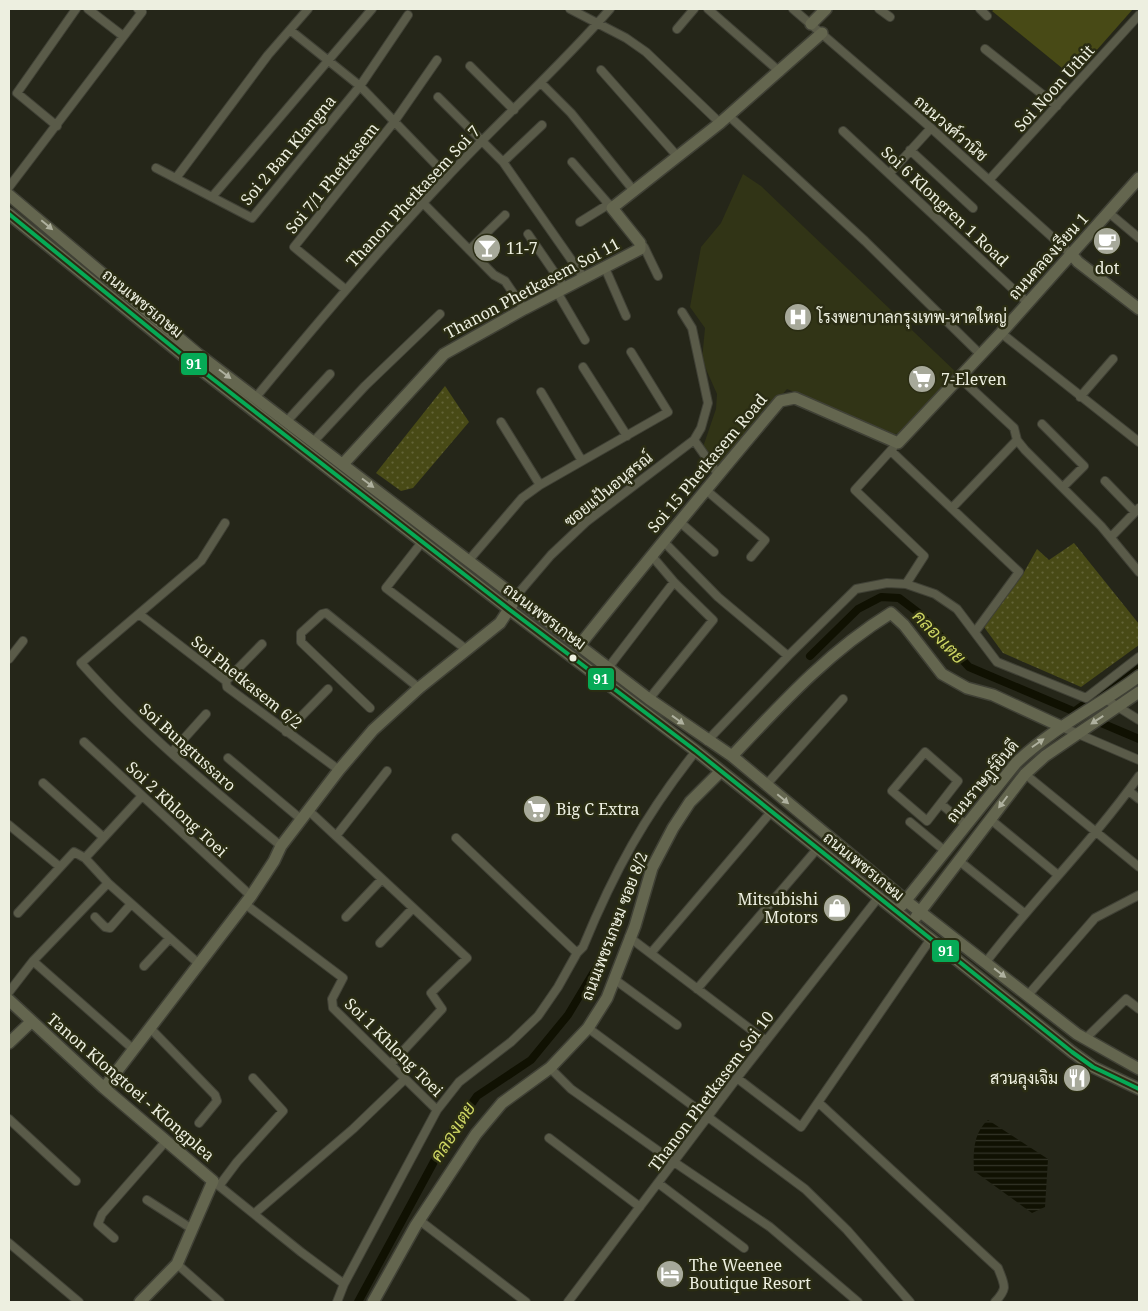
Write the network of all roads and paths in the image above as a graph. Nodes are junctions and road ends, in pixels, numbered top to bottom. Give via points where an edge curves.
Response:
1 (76, 9) edge
2 (88, 9) edge
3 (138, 9) edge
4 (308, 9) edge
5 (372, 9) edge
6 (570, 9) edge
7 (610, 9) edge
8 (694, 9) edge
9 (708, 9) edge
10 (793, 9) edge
11 (826, 9) edge
12 (879, 9) edge
13 (980, 9) edge
14 (408, 15) dead end
15 (1139, 15) edge
16 (987, 16) dead end
17 (890, 17) dead end
18 (598, 22) junction
19 (811, 24) junction
20 (677, 28) dead end
21 (290, 30) junction
22 (822, 33) junction
23 (123, 36) junction
24 (985, 49) dead end
25 (437, 60) dead end
26 (329, 61) junction
27 (470, 66) dead end
28 (601, 70) dead end
29 (780, 72) junction
30 (541, 83) junction
31 (360, 86) junction
32 (438, 97) dead end
33 (1057, 106) junction
34 (514, 110) junction
35 (724, 120) junction
36 (394, 122) junction
37 (542, 125) dead end
38 (57, 126) junction
39 (931, 128) junction
40 (843, 130) dead end
41 (484, 140) junction
42 (910, 150) junction
43 (678, 157) junction
44 (503, 162) junction
45 (572, 162) dead end
46 (156, 168) dead end
47 (890, 173) junction
48 (447, 176) junction
49 (176, 178) junction
50 (1139, 178) edge
51 (989, 180) junction
52 (9, 188) edge
53 (634, 191) junction
54 (9, 194) edge
55 (212, 197) junction
56 (423, 203) junction
57 (611, 206) junction
58 (973, 208) dead end
59 (1108, 212) junction
60 (9, 214) edge
61 (505, 215) dead end
62 (580, 222) dead end
63 (528, 234) dead end
64 (1139, 238) edge
65 (644, 247) junction
66 (470, 249) junction
67 (1071, 254) junction
68 (605, 268) junction
69 (658, 276) dead end
70 (584, 278) junction
71 (344, 289) junction
72 (561, 290) junction
73 (1028, 303) junction
74 (524, 309) junction
75 (1139, 309) edge
76 (682, 312) dead end
77 (440, 314) dead end
78 (626, 316) dead end
79 (1001, 333) junction
80 (585, 340) dead end
81 (631, 352) dead end
82 (980, 354) junction
83 (195, 358) junction
84 (1113, 359) dead end
85 (583, 367) dead end
86 (330, 374) dead end
87 (959, 377) junction
88 (541, 392) dead end
89 (1080, 396) junction
90 (256, 397) junction
91 (287, 422) junction
92 (501, 422) dead end
93 (1042, 424) dead end
94 (627, 436) junction
95 (694, 440) junction
96 (1016, 440) junction
97 (313, 442) junction
98 (1139, 442) edge
99 (894, 447) junction
100 (582, 461) junction
101 (343, 464) junction
102 (718, 474) junction
103 (1105, 481) dead end
104 (540, 485) junction
105 (1063, 487) junction
106 (706, 490) junction
107 (952, 508) junction
108 (1137, 510) edge
109 (225, 523) dead end
110 (681, 523) junction
111 (1111, 537) junction
112 (663, 541) junction
113 (422, 542) junction
114 (714, 552) dead end
115 (651, 555) junction
116 (751, 557) dead end
117 (468, 560) junction
118 (1139, 572) edge
119 (674, 582) junction
120 (906, 584) junction
121 (516, 596) junction
122 (510, 610) junction
123 (139, 614) junction
124 (975, 632) junction
125 (23, 641) dead end
126 (262, 644) dead end
127 (579, 646) junction
128 (467, 650) junction
129 (788, 656) junction
130 (1139, 657) edge
131 (9, 659) edge
132 (608, 668) junction
133 (1139, 676) edge
134 (226, 681) junction
135 (419, 688) junction
136 (328, 689) dead end
137 (1139, 692) edge
138 (649, 699) junction
139 (843, 699) dead end
140 (1107, 700) junction
141 (1117, 707) junction
142 (370, 708) dead end
143 (206, 714) dead end
144 (1139, 720) edge
145 (1062, 727) junction
146 (286, 732) junction
147 (1077, 734) junction
148 (707, 741) junction
149 (84, 742) dead end
150 (696, 751) junction
151 (172, 752) junction
152 (732, 756) junction
153 (228, 758) dead end
154 (1139, 760) edge
155 (339, 770) junction
156 (387, 770) dead end
157 (721, 771) junction
158 (1025, 774) junction
159 (1139, 776) edge
160 (43, 783) dead end
161 (766, 785) junction
162 (1129, 791) junction
163 (142, 796) junction
164 (1139, 799) edge
165 (941, 804) junction
166 (771, 812) junction
167 (305, 815) junction
168 (990, 819) junction
169 (910, 822) dead end
170 (966, 824) junction
171 (9, 825) edge
172 (1095, 832) junction
173 (336, 836) junction
174 (103, 837) junction
175 (456, 838) dead end
176 (281, 846) junction
177 (817, 849) junction
178 (944, 851) junction
179 (85, 858) junction
180 (958, 860) junction
181 (1139, 867) edge
182 (60, 868) junction
183 (1058, 875) junction
184 (382, 879) junction
185 (108, 882) junction
186 (1139, 894) edge
187 (878, 898) junction
188 (248, 900) junction
189 (905, 900) junction
190 (131, 904) junction
191 (413, 908) junction
192 (921, 911) junction
193 (18, 913) dead end
194 (896, 913) junction
195 (1024, 914) junction
196 (95, 917) dead end
197 (346, 917) dead end
198 (912, 924) junction
199 (629, 937) junction
200 (169, 939) junction
201 (930, 940) junction
202 (380, 943) dead end
203 (577, 953) junction
204 (651, 953) junction
205 (33, 961) junction
206 (986, 962) junction
207 (199, 964) junction
208 (144, 966) dead end
209 (614, 979) junction
210 (697, 989) junction
211 (9, 992) edge
212 (1028, 995) junction
213 (9, 1000) edge
214 (1139, 1009) edge
215 (31, 1022) junction
216 (677, 1025) dead end
217 (150, 1028) junction
218 (588, 1028) junction
219 (1085, 1039) junction
220 (766, 1041) junction
221 (9, 1042) edge
222 (133, 1050) junction
223 (391, 1064) junction
224 (550, 1068) junction
225 (1139, 1069) edge
226 (253, 1078) dead end
227 (736, 1078) junction
228 (405, 1079) junction
229 (104, 1088) junction
230 (1139, 1089) edge
231 (819, 1103) junction
232 (437, 1110) junction
233 (708, 1116) junction
234 (9, 1119) edge
235 (199, 1123) dead end
236 (549, 1138) dead end
237 (166, 1140) junction
238 (674, 1162) junction
239 (76, 1181) dead end
240 (658, 1183) junction
241 (216, 1184) junction
242 (147, 1200) dead end
243 (640, 1207) junction
244 (255, 1213) junction
245 (419, 1220) junction
246 (192, 1229) junction
247 (114, 1238) dead end
248 (9, 1242) edge
249 (744, 1248) dead end
250 (177, 1264) junction
251 (344, 1284) junction
252 (79, 1302) edge
253 (140, 1302) edge
254 (220, 1302) edge
255 (337, 1302) edge
256 (373, 1302) edge
257 (526, 1302) edge
258 (568, 1302) edge
259 (858, 1302) edge
260 (910, 1302) edge
261 (995, 1302) edge

1 - 38 street via 17,93
2 - 23 street
3 - 23 street via 142,12
4 - 21 street
5 - 26 street
6 - 18 street
7 - 18 street, Thanon Phetkasem Soi 7
8 - 20 street
9 - 29 street
10 - 19 street, ถนนวงศ์วานิช
11 - 19 street
12 - 17 street
13 - 16 street
14 - 31 street, Soi 2 Ban Klangna
15 - 33 street, Soi Noon Uthit
18 - 30 street, Thanon Phetkasem Soi 7
18 - 35 street via 646,52
19 - 22 street, ถนนวงศ์วานิช
21 - 26 street
21 - 49 street
22 - 29 street
22 - 39 street, ถนนวงศ์วานิช
23 - 38 street
24 - 33 street
25 - 36 street
26 - 31 street
26 - 55 street
27 - 34 street
28 - 43 street
29 - 35 street
30 - 34 street, Thanon Phetkasem Soi 7
30 - 53 street via 571,113
31 - 36 street
31 - 55 street, Soi 2 Ban Klangna via 252,218
32 - 41 street
33 - 51 street, Soi Noon Uthit
34 - 41 street, Thanon Phetkasem Soi 7
35 - 43 street
35 - 82 street via 865,241
36 - 48 street
36 - 71 street, Soi 7/1 Phetkasem via 294,247
37 - 44 street
38 - 52 street
39 - 42 street
39 - 51 street, ถนนวงศ์วานิช
40 - 47 street, Soi 6 Klongren 1 Road
41 - 44 street
41 - 48 street, Thanon Phetkasem Soi 7
42 - 47 street
42 - 58 street
43 - 53 street
44 - 70 street
45 - 57 street
46 - 49 street, Soi 2 Ban Klangna
47 - 73 street, Soi 6 Klongren 1 Road
48 - 56 street, Thanon Phetkasem Soi 7
49 - 55 street, Soi 2 Ban Klangna
50 - 59 street, ถนนคลองเรียน 1
51 - 67 street, ถนนวงศ์วานิช
53 - 57 street
54 -> 83 street, ถนนเพชรเกษม
56 - 66 street
56 - 71 street, Thanon Phetkasem Soi 7
57 - 62 street
57 - 65 street, Thanon Phetkasem Soi 11
59 - 64 street
59 - 67 street, ถนนคลองเรียน 1
60 - 83 street, ถนนเพชรเกษม
61 - 66 street
63 - 72 street
65 - 68 street, Thanon Phetkasem Soi 11
65 - 69 street
66 - 74 street via 505,281
67 - 73 street, ถนนคลองเรียน 1
67 - 75 street
68 - 70 street, Thanon Phetkasem Soi 11
68 - 78 street
70 - 72 street, Thanon Phetkasem Soi 11
71 - 90 street, Thanon Phetkasem Soi 7
72 - 74 street, Thanon Phetkasem Soi 11
72 - 80 street
73 - 79 street, ถนนคลองเรียน 1
74 - 101 street, Thanon Phetkasem Soi 11 via 444,354
76 - 95 street via 692,328 708,403
77 - 97 street via 365,386
79 - 82 street, ถนนคลองเรียน 1
79 - 89 street
81 - 94 street via 668,412
82 - 87 street, ถนนคลองเรียน 1
83 -> 90 street, ถนนเพชรเกษม
83 - 113 street, ถนนเพชรเกษม
84 - 89 street
85 - 94 street
86 - 91 street
87 - 96 street via 1014,428
87 - 99 street, ถนนคลองเรียน 1
88 - 100 street
89 - 98 street
90 - 91 street, ถนนเพชรเกษม
91 - 97 street, ถนนเพชรเกษม
92 - 104 street
93 - 105 street via 1084,466
94 - 100 street
95 - 102 street
95 - 121 street, ซอยแป้นอนุสรณ์ via 586,522 551,555
96 - 105 street
96 - 107 street
97 - 101 street, ถนนเพชรเกษม
99 - 102 street, Soi 15 Phetkasem Road via 795,398 780,401
99 - 107 street
99 - 120 street via 855,490 924,556
100 - 104 street
101 -> 117 street, ถนนเพชรเกษม
102 - 106 street, Soi 15 Phetkasem Road
103 - 108 street
104 - 117 street via 522,498
105 - 111 street
106 - 110 street, Soi 15 Phetkasem Road
106 - 116 street via 765,540
107 - 124 street via 1019,572
108 - 111 street
109 - 123 street via 201,561
110 - 112 street, Soi 15 Phetkasem Road
110 - 114 street
111 - 118 street
112 - 115 street, Soi 15 Phetkasem Road
112 - 129 street via 718,597
113 - 122 street, ถนนเพชรเกษม
113 - 128 street via 386,588
115 - 119 street
115 - 127 street, Soi 15 Phetkasem Road
117 - 121 street, ถนนเพชรเกษม
119 - 132 street
119 - 138 street via 713,620
120 - 124 street via 935,594 958,608
120 - 129 street via 887,583 856,589
121 - 122 street
121 - 127 street, ถนนเพชรเกษม
122 - 128 street via 500,623
122 - 150 street, ถนนเพชรเกษม
123 - 134 street, Soi Phetkasem 6/2
123 - 151 street, Soi Bungtussaro via 81,663 102,688
124 - 130 street via 997,662 1086,698
125 - 131 street
126 - 134 street
127 - 132 street, ถนนเพชรเกษม
128 - 135 street
129 - 148 street
132 - 138 street, ถนนเพชรเกษม
133 - 140 street, ถนนราษฎร์ยินดี
134 - 146 street, Soi Phetkasem 6/2 via 227,687
135 - 142 street via 326,613 322,614 301,633 300,642
135 - 155 street via 373,730
136 - 146 street
137 - 141 street, ถนนราษฎร์ยินดี
138 -> 148 street, ถนนเพชรเกษม
139 - 161 street
140 - 141 street
140 - 145 street, ถนนราษฎร์ยินดี
141 - 144 street
141 -> 147 street, ถนนราษฎร์ยินดี
143 - 151 street
145 - 147 street
145 - 152 street via 993,695 967,688 942,674 891,613 860,632 833,655
170 -> 145 street, ถนนราษฎร์ยินดี via 1016,763 1033,746
146 - 155 street, Soi Phetkasem 6/2
147 - 154 street
147 - 158 street, ถนนราษฎร์ยินดี
148 - 152 street, ถนนเพชรเกษม
149 - 163 street, Soi 2 Khlong Toei
150 - 157 street, ถนนเพชรเกษม
150 - 203 street via 634,837 583,947
151 - 176 street, Soi Bungtussaro
152 - 161 street, ถนนเพชรเกษม
153 - 167 street
155 - 167 street
156 - 173 street
157 - 166 street, ถนนเพชรเกษม
157 - 199 street, ถนนเพชรเกษม ซอย 8/2 via 690,802 672,828 652,868
158 -> 168 street, ถนนราษฎร์ยินดี
158 - 172 street
159 - 162 street
160 - 174 street
161 -> 189 street, ถนนเพชรเกษม
162 - 164 street
162 - 172 street
163 - 174 street
163 - 188 street, Soi 2 Khlong Toei
165 - 165 street via 928,821 892,791 925,752 958,781
165 - 170 street
166 - 177 street, ถนนเพชรเกษม
166 - 204 street
167 - 173 street
167 - 176 street
168 - 180 street, ถนนราษฎร์ยินดี
168 - 183 street
169 - 178 street
170 - 178 street, ถนนราษฎร์ยินดี
171 - 182 street
172 - 181 street
172 - 183 street
173 - 184 street
174 - 179 street
175 - 203 street
176 - 188 street
177 - 187 street, ถนนเพชรเกษม
177 - 210 street
178 - 189 street, ถนนราษฎร์ยินดี
179 - 182 street via 74,852
179 - 185 street
180 - 192 street, ถนนราษฎร์ยินดี
180 - 195 street
182 - 193 street
183 - 195 street
184 - 191 street
184 - 197 street
185 - 190 street
185 - 205 street
186 - 212 street via 1095,918
187 - 194 street, ถนนเพชรเกษม
187 - 220 street, Thanon Phetkasem Soi 10
188 - 207 street
188 - 223 street, Soi 1 Khlong Toei via 342,978 332,999 333,1008
189 - 192 street, ถนนเพชรเกษม
189 - 194 street, ถนนราษฎร์ยินดี
190 - 196 street via 110,928
190 - 200 street
191 - 202 street
191 - 223 street via 467,958 431,994 442,1009
192 - 198 street, ถนนราษฎร์ยินดี
192 - 206 street, ถนนเพชรเกษม
194 - 198 street, ถนนเพชรเกษม
195 - 206 street
198 - 201 street, ถนนเพชรเกษม
199 - 204 street
199 - 209 street, ถนนเพชรเกษม ซอย 8/2
200 - 207 street
200 - 208 street
201 - 230 street, ถนนเพชรเกษม via 1093,1067
201 - 231 street
203 - 232 street via 538,1016 511,1042 459,1082
204 - 210 street
205 - 211 street
205 - 222 street
206 -> 212 street, ถนนเพชรเกษม
207 - 217 street
209 - 216 street
209 - 218 street, ถนนเพชรเกษม ซอย 8/2 via 607,998
210 - 220 street
212 - 219 street, ถนนเพชรเกษม
213 - 215 street, Tanon Klongtoei - Klongplea
214 - 219 street via 1126,998
215 - 221 street
215 - 229 street, Tanon Klongtoei - Klongplea
217 - 222 street
217 - 235 street via 215,1095 217,1101
218 - 224 street, ถนนเพชรเกษม ซอย 8/2
218 - 233 street
219 - 225 street, ถนนเพชรเกษม
220 - 227 street, Thanon Phetkasem Soi 10
222 - 229 street
223 - 228 street, Soi 1 Khlong Toei
224 - 238 street via 571,1090
224 - 245 street, ถนนเพชรเกษม ซอย 8/2 via 502,1103 476,1134
226 - 241 street via 283,1111
227 - 231 street via 801,1127
227 - 233 street, Thanon Phetkasem Soi 10
228 - 232 street, Soi 1 Khlong Toei
228 - 244 street via 353,1129
229 - 237 street, Tanon Klongtoei - Klongplea
231 - 261 street via 998,1268 1005,1285 1004,1292
232 - 251 street
233 - 238 street, Thanon Phetkasem Soi 10
233 - 260 street via 805,1189 847,1230
234 - 239 street
236 - 243 street
237 - 241 street, Tanon Klongtoei - Klongplea
237 - 247 street via 102,1214 98,1224
238 - 240 street, Thanon Phetkasem Soi 10
238 - 259 street via 770,1226
240 - 243 street, Thanon Phetkasem Soi 10
240 - 249 street
241 - 244 street
241 - 246 street, Tanon Klongtoei - Klongplea
242 - 246 street
243 - 258 street, Thanon Phetkasem Soi 10
244 - 251 street
245 - 256 street, ถนนเพชรเกษม ซอย 8/2
245 - 257 street
246 - 250 street, Tanon Klongtoei - Klongplea
248 - 252 street
250 - 253 street, Tanon Klongtoei - Klongplea
250 - 254 street
251 - 255 street

